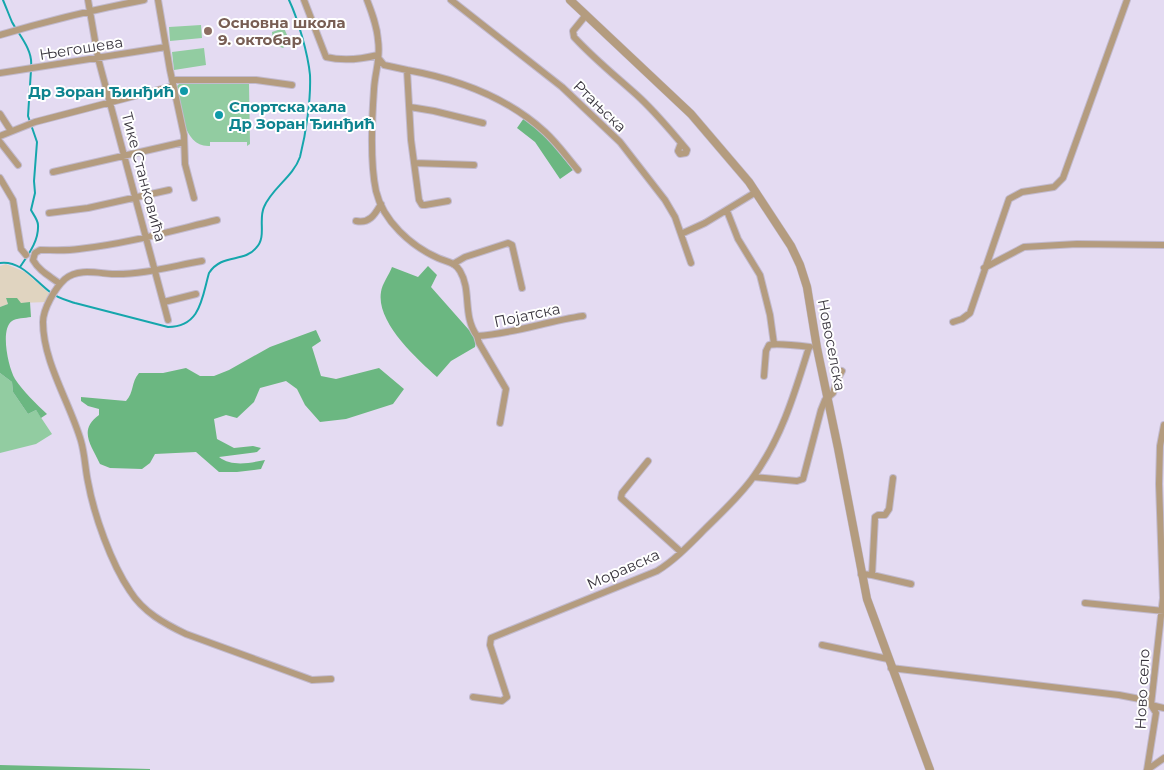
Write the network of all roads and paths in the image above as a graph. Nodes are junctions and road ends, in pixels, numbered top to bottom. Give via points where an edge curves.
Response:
1 (88, 0) edge
2 (144, 0) edge
3 (158, 0) edge
4 (304, 0) edge
5 (367, 0) edge
6 (451, 0) edge
7 (570, 0) edge
8 (1127, 0) edge
9 (90, 11) junction
10 (586, 15) junction
11 (0, 35) edge
12 (166, 47) junction
13 (98, 58) junction
14 (379, 58) junction
15 (407, 70) junction
16 (0, 73) edge
17 (172, 83) junction
18 (292, 85) dead end
19 (110, 102) junction
20 (410, 107) junction
21 (0, 114) edge
22 (483, 123) dead end
23 (11, 131) junction
24 (0, 136) edge
25 (0, 142) edge
26 (184, 142) junction
27 (681, 143) dead end
28 (125, 156) junction
29 (414, 163) junction
30 (18, 165) dead end
31 (474, 165) dead end
32 (578, 170) dead end
33 (54, 172) dead end
34 (0, 178) edge
35 (170, 190) dead end
36 (756, 192) junction
37 (137, 198) junction
38 (194, 198) dead end
39 (448, 201) dead end
40 (381, 204) junction
41 (727, 211) junction
42 (49, 213) dead end
43 (217, 220) dead end
44 (356, 222) dead end
45 (680, 234) junction
46 (147, 238) junction
47 (1164, 245) edge
48 (31, 256) junction
49 (202, 261) dead end
50 (691, 263) dead end
51 (453, 264) junction
52 (984, 268) junction
53 (156, 270) junction
54 (59, 286) junction
55 (522, 288) dead end
56 (196, 294) dead end
57 (164, 302) junction
58 (583, 316) dead end
59 (168, 320) dead end
60 (953, 322) dead end
61 (477, 336) junction
62 (774, 344) junction
63 (813, 347) junction
64 (842, 371) dead end
65 (764, 376) dead end
66 (828, 397) junction
67 (500, 423) dead end
68 (1164, 425) edge
69 (648, 461) dead end
70 (754, 476) junction
71 (893, 478) dead end
72 (681, 552) junction
73 (861, 574) junction
74 (872, 575) junction
75 (911, 584) dead end
76 (1163, 598) edge
77 (1085, 603) dead end
78 (1163, 611) edge
79 (1161, 639) edge
80 (822, 645) dead end
81 (888, 658) junction
82 (891, 668) junction
83 (331, 679) dead end
84 (473, 698) dead end
85 (1151, 705) junction
86 (1164, 708) edge
87 (1164, 758) edge
88 (930, 770) edge
89 (1147, 770) edge

1 - 9 street, Тике Станковића
2 - 9 street
3 - 12 street
4 - 14 street via 324,56 337,59
5 - 14 street via 379,41
6 - 45 street, Ртањска via 562,87 616,137 666,200
7 - 10 street, Новоселска
8 - 52 street via 1063,178 1054,187 1022,192 1010,199
9 - 11 street
9 - 13 street, Тике Станковића
10 - 27 street via 573,31 574,37 654,112
10 - 36 street, Новоселска via 691,114 736,164
12 - 13 street, Његошева
12 - 17 street
13 - 16 street, Његошева
13 - 19 street, Тике Станковића
14 - 15 street via 384,65
14 - 40 street via 374,87 372,165
15 - 20 street
15 - 32 street via 440,76 519,111 546,132
17 - 18 street via 256,80
17 - 19 street
17 - 26 street
19 - 23 street
19 - 28 street, Тике Станковића
20 - 22 street
20 - 29 street
21 - 23 street
23 - 24 street
25 - 30 street
26 - 28 street
26 - 38 street via 185,164
28 - 33 street
28 - 37 street, Тике Станковића
29 - 31 street
29 - 39 street via 420,203
34 - 48 street via 14,204 21,249
35 - 37 street
36 - 41 street
36 - 63 street, Новоселска via 800,265 807,287
37 - 42 street
37 - 46 street, Тике Станковића
40 - 44 street via 368,221
40 - 51 street via 398,229 414,244
41 - 45 street
41 - 62 street via 738,239 760,275
43 - 46 street
45 - 50 street, Ртањска
46 - 48 street via 78,250 40,250
46 - 53 street, Тике Станковића
47 - 52 street via 1024,247
48 - 54 street via 43,273
49 - 53 street
51 - 55 street via 508,243 512,245
51 - 61 street, Појатска via 464,280 469,322
52 - 60 street via 970,313
53 - 54 street via 117,274 85,272 72,275
53 - 57 street, Тике Станковића
54 - 83 street via 44,315 48,359 71,410 104,534 130,592 142,606 186,634 312,680
56 - 57 street
57 - 59 street, Тике Станковића
58 - 61 street, Појатска
61 - 67 street, Појатска via 506,389
62 - 63 street
62 - 65 street via 767,347
63 - 66 street, Новоселска
63 - 70 street, Моравска via 781,429
64 - 66 street via 833,393
66 - 70 street via 819,416 801,480
66 - 73 street, Новоселска
68 - 76 street, Ново село via 1159,476
69 - 72 street via 621,498
70 - 72 street, Моравска via 730,505
71 - 74 street via 889,511 875,517
72 - 84 street, Моравска via 656,571 491,638 490,645 507,697 502,701
73 - 74 street
73 - 81 street, Новоселска
74 - 75 street
76 - 78 street, Ново село
77 - 78 street
78 - 79 street, Ново село
79 - 85 street, Ново село
80 - 81 street
81 - 82 street, Новоселска
82 - 85 street via 1119,695 1145,700
82 - 88 street, Новоселска
85 - 86 street
85 - 89 street, Ново село via 1156,713
87 - 89 street, Ново село

